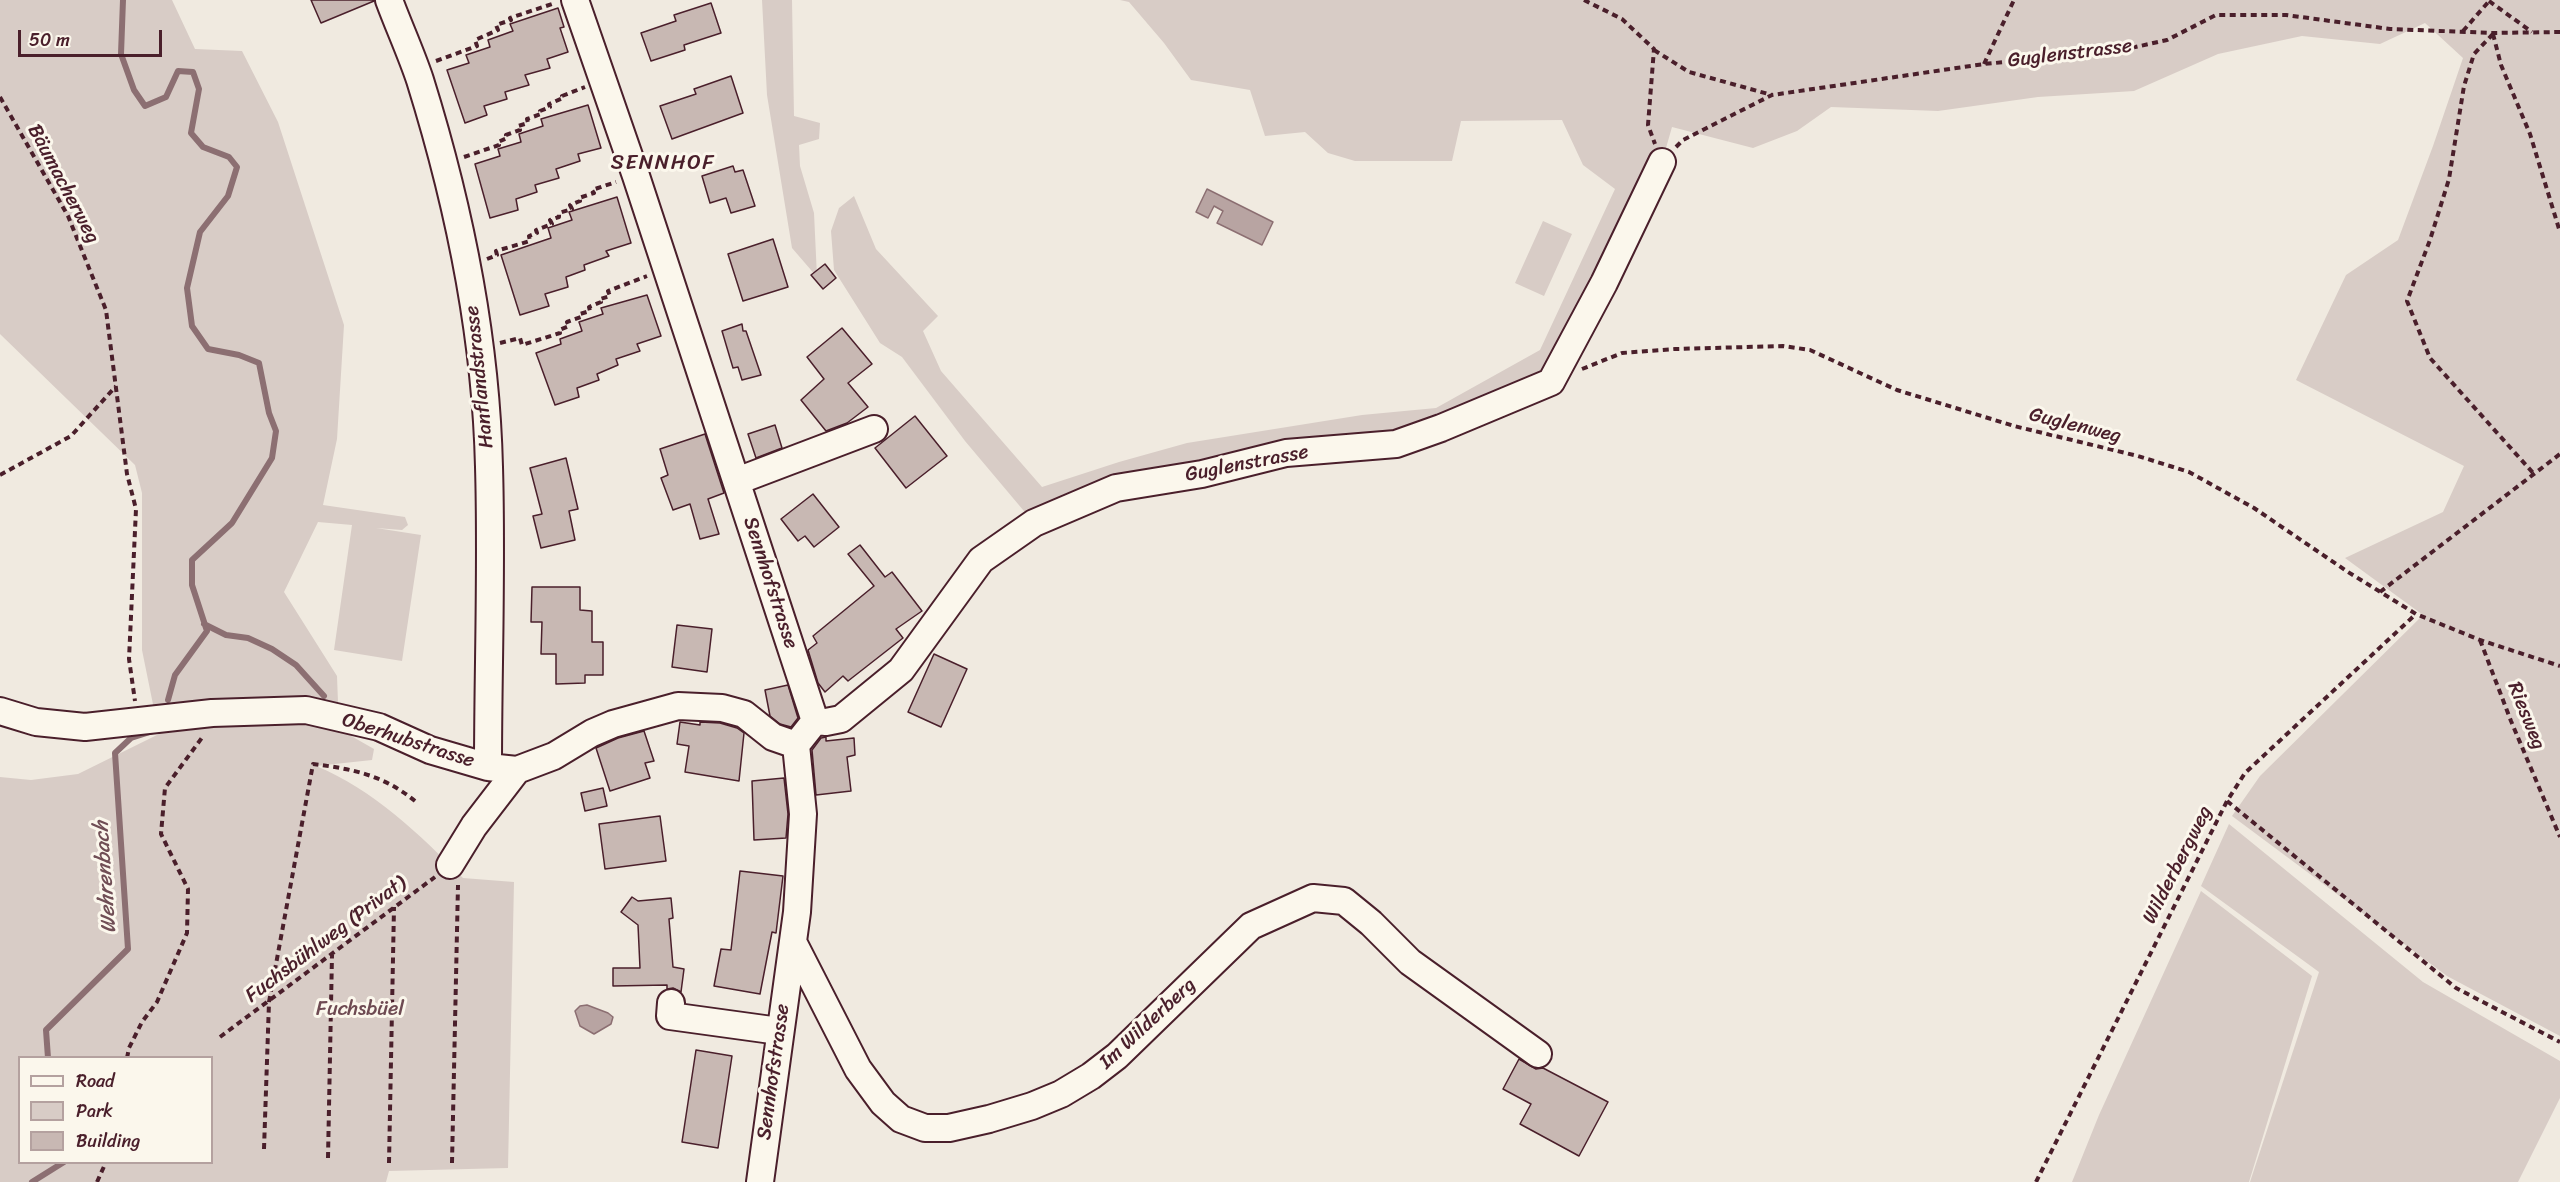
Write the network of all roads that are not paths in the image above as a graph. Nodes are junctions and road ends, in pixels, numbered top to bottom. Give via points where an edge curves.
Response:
1 (389, 0) edge
2 (575, 0) edge
3 (1662, 162) dead end
4 (874, 429) dead end
5 (737, 481) junction
6 (0, 711) edge
7 (814, 721) junction
8 (796, 745) junction
9 (488, 767) junction
10 (517, 770) junction
11 (450, 865) road end
12 (792, 942) junction
13 (671, 1003) dead end
14 (779, 1031) junction
15 (1538, 1054) dead end
16 (760, 1182) edge

1 - 9 street, Hanflandstrasse via 419,78 444,164 479,347 489,467
2 - 5 street, Sennhofstrasse
3 - 7 street, Guglenstrasse via 1551,382 1396,444 1286,453 1202,474 1116,488 1034,523 981,560 901,670 841,719
4 - 5 street
5 - 7 street, Sennhofstrasse
6 - 9 street, Oberhubstrasse via 36,722 85,727 212,713 306,710 379,727 430,750
7 - 8 street
8 - 10 street, Oberhubstrasse via 773,737 744,714 722,708 678,706 613,724 554,756
8 - 12 street, Sennhofstrasse via 803,814
9 - 10 street, Oberhubstrasse
10 - 11 street
12 - 14 street, Sennhofstrasse
12 - 15 street, Im Wilderberg via 858,1069 883,1103 901,1119 925,1128 949,1128 989,1119 1061,1094 1116,1056 1251,926 1312,898 1344,901 1410,962
13 - 14 street via 670,1016
14 - 16 street, Sennhofstrasse

